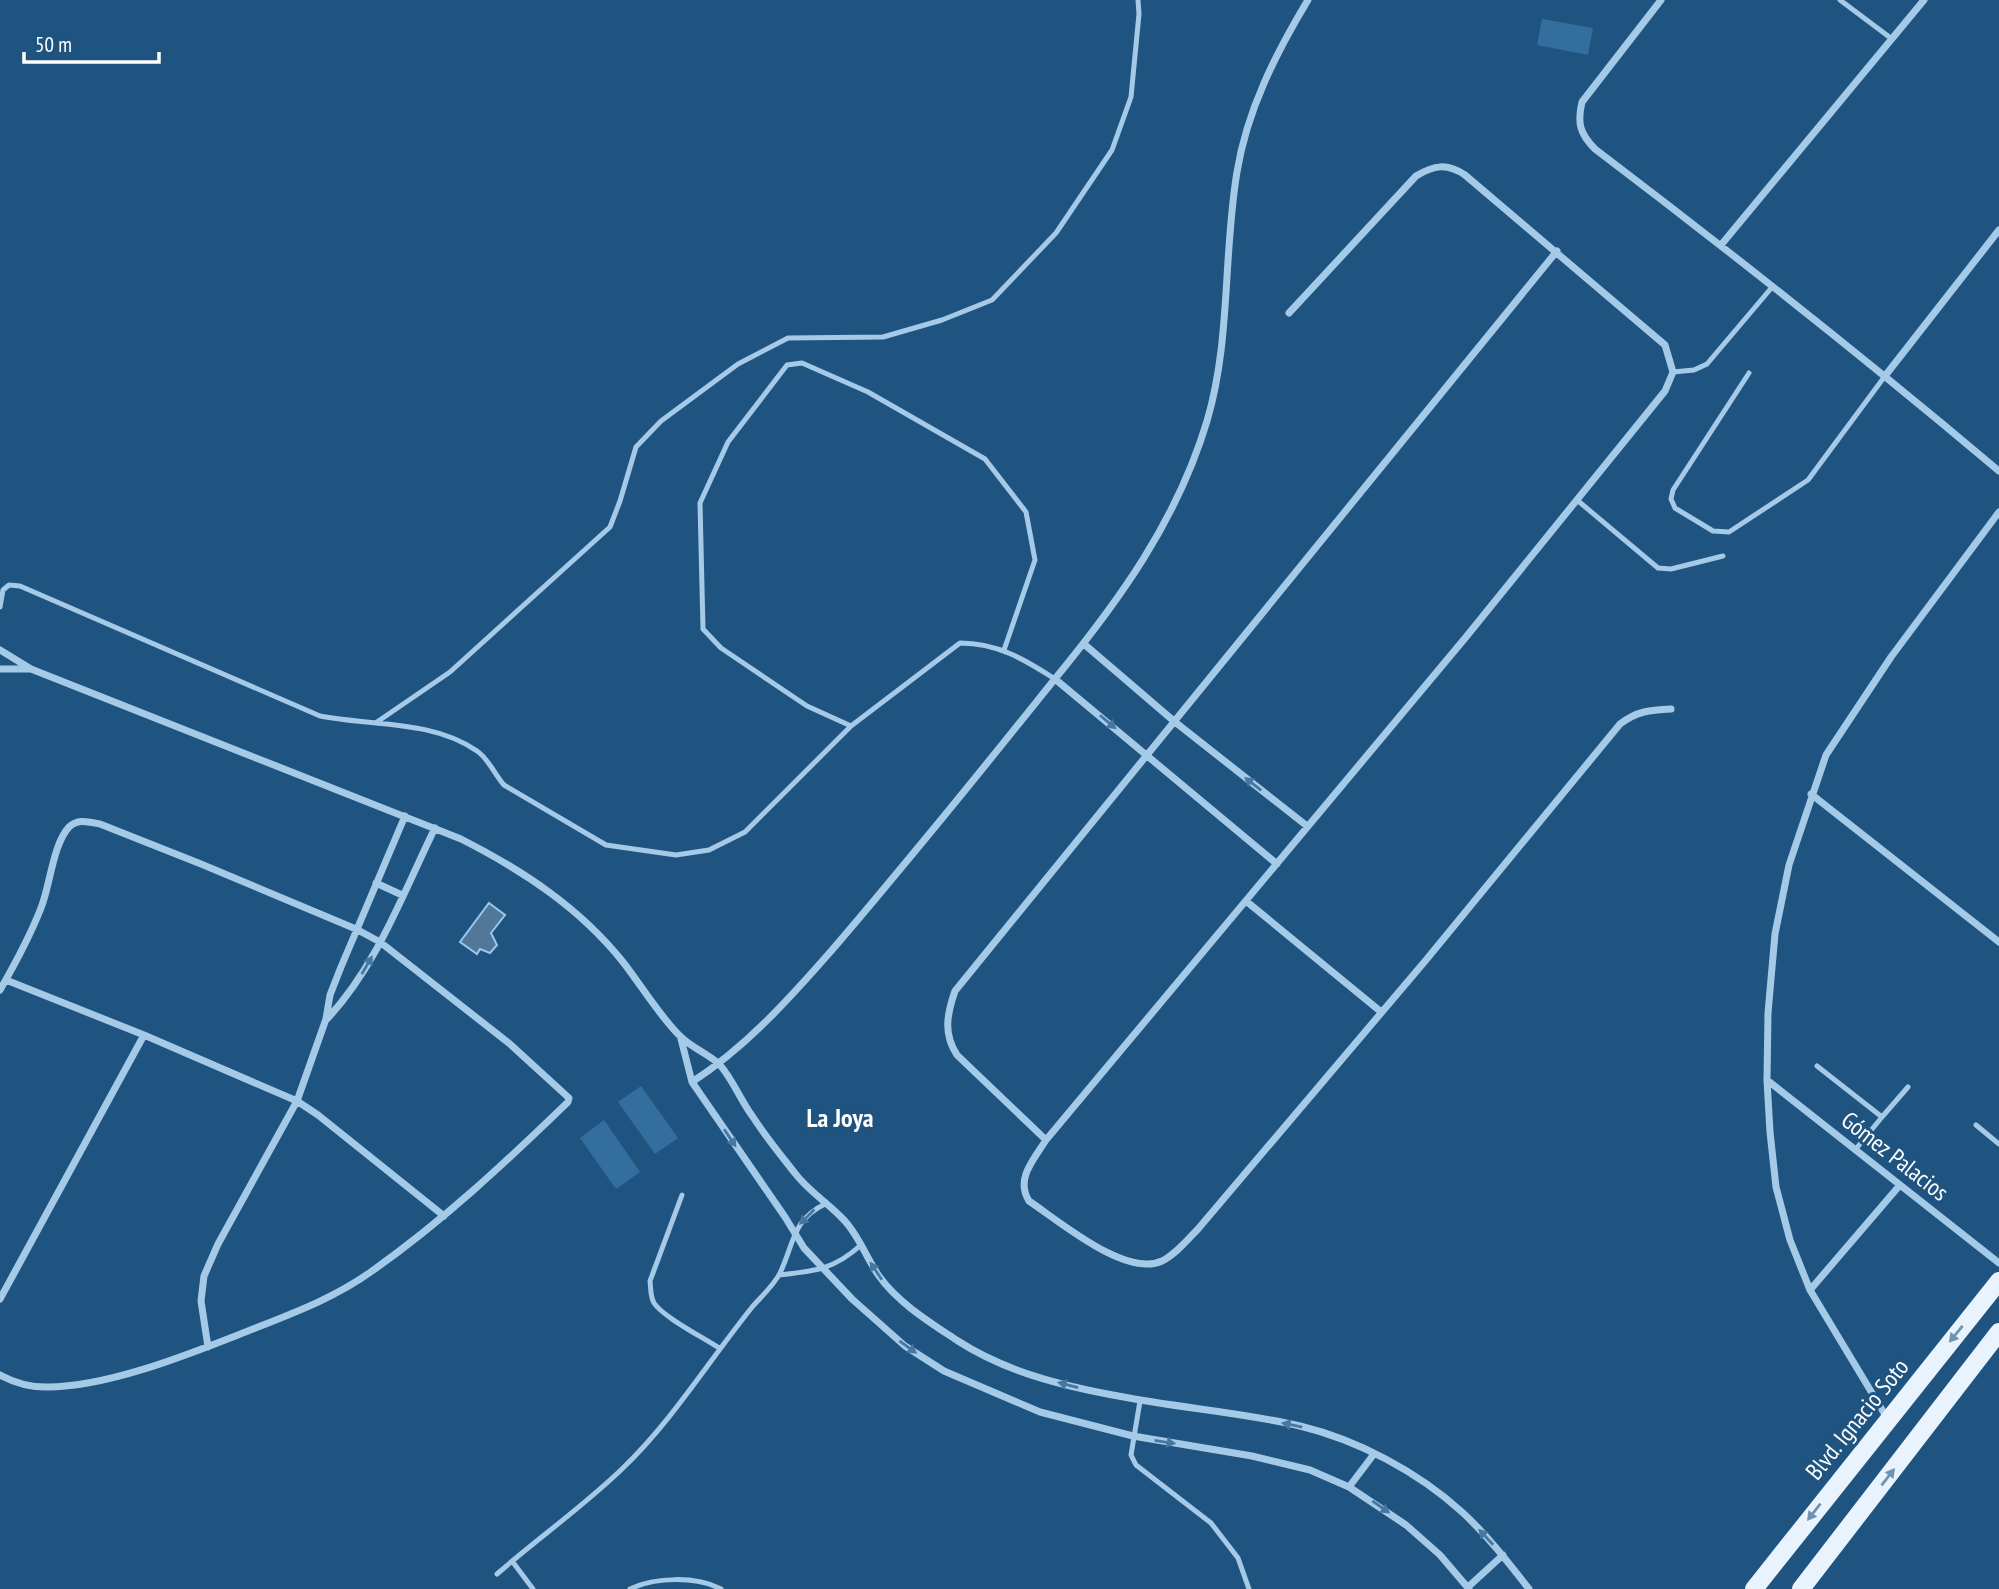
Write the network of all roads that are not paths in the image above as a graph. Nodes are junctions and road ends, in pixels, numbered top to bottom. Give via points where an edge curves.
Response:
1 (1138, 0) edge
2 (1308, 0) edge
3 (1661, 0) edge
4 (1840, 0) edge
5 (1912, 0) edge
6 (1922, 3) edge
7 (1892, 39) junction
8 (1999, 230) edge
9 (1721, 245) junction
10 (1558, 251) junction
11 (1773, 286) junction
12 (1289, 313) dead end
13 (1673, 372) junction
14 (1749, 373) dead end
15 (1885, 376) junction
16 (1999, 471) edge
17 (1577, 500) junction
18 (1999, 512) edge
19 (1723, 556) dead end
20 (0, 607) edge
21 (1084, 644) junction
22 (0, 650) edge
23 (1004, 650) junction
24 (0, 669) edge
25 (31, 669) junction
26 (1055, 680) junction
27 (1671, 709) dead end
28 (1175, 722) junction
29 (375, 723) junction
30 (851, 726) junction
31 (1147, 756) junction
32 (1811, 794) junction
33 (405, 816) junction
34 (1307, 826) junction
35 (435, 828) junction
36 (1277, 864) junction
37 (376, 883) junction
38 (402, 895) junction
39 (1246, 901) junction
40 (356, 929) junction
41 (380, 942) junction
42 (1999, 942) edge
43 (6, 980) junction
44 (0, 990) edge
45 (1380, 1011) junction
46 (326, 1019) junction
47 (144, 1035) junction
48 (681, 1038) junction
49 (719, 1064) junction
50 (1817, 1066) dead end
51 (1767, 1080) junction
52 (692, 1082) junction
53 (1908, 1087) dead end
54 (297, 1101) junction
55 (1882, 1117) junction
56 (1976, 1125) dead end
57 (1046, 1140) junction
58 (1999, 1144) edge
59 (1855, 1150) junction
60 (1900, 1185) junction
61 (682, 1195) dead end
62 (825, 1204) junction
63 (444, 1216) junction
64 (794, 1234) junction
65 (861, 1245) junction
66 (1999, 1263) edge
67 (822, 1270) junction
68 (779, 1275) junction
69 (1999, 1281) edge
70 (1810, 1290) junction
71 (0, 1299) edge
72 (1997, 1339) edge
73 (208, 1347) junction
74 (719, 1348) junction
75 (0, 1375) edge
76 (1140, 1401) junction
77 (1888, 1420) junction
78 (1133, 1436) junction
79 (1374, 1454) junction
80 (1349, 1487) junction
81 (1503, 1555) junction
82 (512, 1561) junction
83 (497, 1574) dead end
84 (1469, 1588) edge
85 (533, 1589) edge
86 (630, 1589) edge
87 (721, 1589) edge
88 (1249, 1589) edge
89 (1530, 1589) edge
90 (1754, 1589) edge
91 (1801, 1589) edge

1 - 29 lane via 1131,97 1112,150 1056,233 992,300 883,337 788,338 738,364 661,421 636,447 610,527 450,672
2 - 21 street via 1277,53 1249,121 1237,170 1218,375 1208,420 1188,477 1155,541
3 - 9 street via 1582,102 1580,128 1595,149
4 - 7 lane
5 - 6 lane
6 - 7 street
7 - 9 street
8 - 15 street
9 - 11 street
10 - 12 street via 1465,175 1453,168 1430,168 1416,176
10 - 13 street via 1665,345
10 - 28 street
11 - 13 lane via 1707,364
11 - 15 street
13 - 17 street via 1665,391
14 - 15 lane via 1673,490 1675,508 1713,531 1729,532 1808,480
15 - 16 street
17 - 19 lane via 1658,568
17 - 34 street
18 - 32 street via 1858,704 1826,755
20 - 29 lane via 3,590 20,586 320,716
21 - 26 street
21 - 28 street
22 - 25 street
23 - 26 lane
23 - 30 lane via 960,643
23 - 30 lane via 1035,560 1026,512 985,459 868,391 802,363 786,365 728,442 700,503 704,629 720,648 807,706
24 - 25 street
25 - 33 street
26 -> 31 street
26 - 49 street via 822,962
27 - 45 street via 1647,710 1620,724
28 - 31 street
34 -> 28 street
29 - 30 lane via 450,736 480,752 504,785 606,845 676,855 709,850 745,832
31 - 36 street
31 - 57 street via 955,991 949,1009 949,1044 957,1055
32 - 42 street
32 - 51 street via 1789,865 1776,934
33 - 35 street
33 - 37 street
34 - 36 street
35 - 38 street
35 - 48 street via 504,861 585,920
36 - 39 street
37 - 38 street
37 - 40 street
38 - 41 street
39 - 45 street
39 - 57 street
40 - 41 street
40 - 43 street via 83,821 67,829 61,840 43,905
40 - 46 street via 330,995
46 -> 41 street via 345,1000
41 - 63 street via 510,1044 569,1098
43 - 44 street
43 - 47 street
45 - 57 street via 1198,1229 1159,1263 1147,1265 1113,1257 1029,1201 1023,1180
46 - 54 street
47 - 54 street
47 - 71 street
48 - 49 street
48 - 52 street
49 - 52 street
49 - 62 street via 795,1174
50 - 55 lane
51 - 59 street, Gómez Palacios
51 - 70 street via 1776,1188
52 -> 64 street
53 - 55 lane
54 - 63 street
54 - 73 street via 204,1276 201,1301
55 - 59 lane
56 - 58 lane
59 - 60 street, Gómez Palacios
60 - 66 street, Gómez Palacios
60 - 70 street
61 - 74 lane via 650,1281 651,1293 663,1312
62 -> 64 lane via 807,1215
62 - 65 street via 842,1217
63 - 73 street via 370,1273 334,1294
64 - 67 street
64 - 68 lane
65 - 67 lane
76 -> 65 street via 1006,1367 961,1343 889,1290
67 - 68 lane
67 -> 78 street via 905,1346 944,1371 1040,1412
68 - 74 lane
69 -> 77 main road, Blvd. Ignacio Soto
70 - 77 street
91 -> 72 main road
73 - 75 street via 92,1382 19,1385
74 - 82 lane via 623,1468
76 - 78 lane
79 -> 76 street via 1301,1427
77 -> 90 main road, Blvd. Ignacio Soto
78 -> 80 street via 1252,1456 1310,1470
78 - 88 lane via 1136,1465 1211,1524 1238,1558
79 - 80 street
81 -> 79 street via 1461,1510
80 -> 84 street via 1406,1525
81 - 84 street
81 - 89 street
82 - 83 lane
82 - 85 lane
86 - 87 lane via 676,1580

